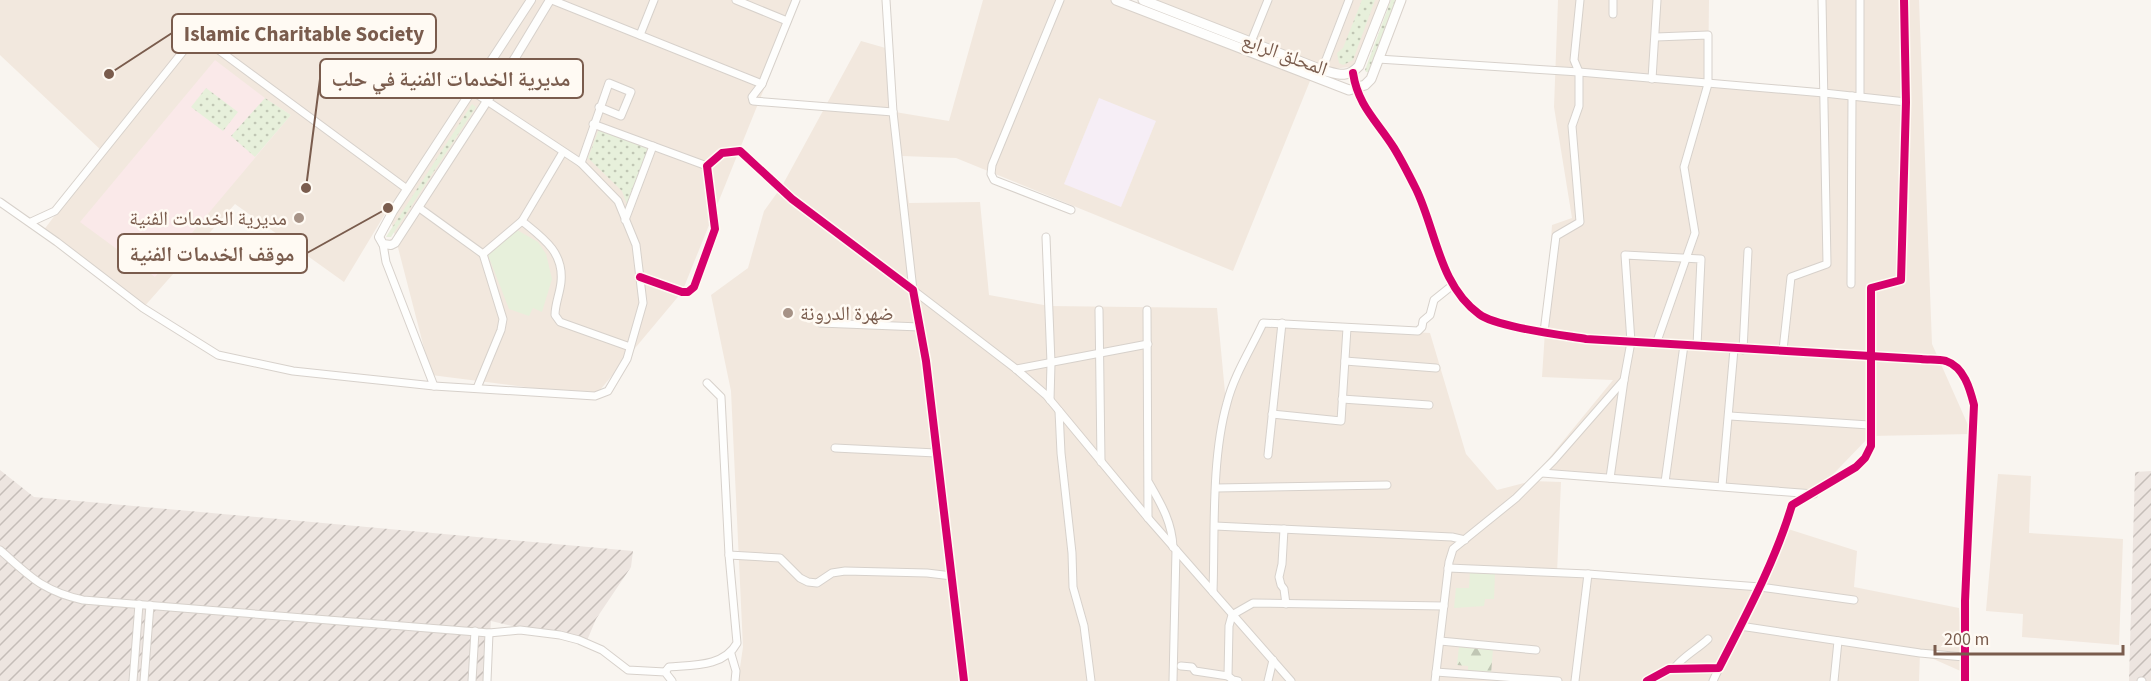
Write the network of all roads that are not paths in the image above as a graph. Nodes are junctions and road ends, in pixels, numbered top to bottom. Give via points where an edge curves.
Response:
1 (531, 0) edge
2 (551, 0) edge
3 (654, 0) edge
4 (736, 0) edge
5 (796, 0) edge
6 (886, 0) edge
7 (1060, 0) edge
8 (1116, 0) edge
9 (1143, 0) edge
10 (1268, 0) edge
11 (1349, 0) edge
12 (1385, 0) edge
13 (1401, 0) edge
14 (1580, 0) edge
15 (1613, 0) edge
16 (1657, 0) edge
17 (1822, 0) edge
18 (1860, 0) edge
19 (1904, 0) edge
20 (1613, 14) dead end
21 (788, 21) junction
22 (640, 35) junction
23 (1656, 36) junction
24 (1251, 42) junction
25 (1378, 59) junction
26 (1322, 70) junction
27 (1579, 72) junction
28 (1353, 73) junction
29 (1652, 79) junction
30 (762, 84) junction
31 (1708, 84) junction
32 (1355, 90) junction
33 (472, 91) junction
34 (1824, 93) junction
35 (1856, 96) junction
36 (487, 100) junction
37 (1906, 102) junction
38 (599, 107) junction
39 (892, 112) junction
40 (593, 124) junction
41 (653, 146) junction
42 (563, 152) junction
43 (581, 163) junction
44 (707, 166) junction
45 (407, 189) junction
46 (0, 202) edge
47 (418, 207) junction
48 (1071, 210) dead end
49 (625, 220) junction
50 (522, 221) junction
51 (31, 222) junction
52 (1046, 237) dead end
53 (383, 244) junction
54 (1748, 251) dead end
55 (483, 254) junction
56 (1688, 257) junction
57 (640, 277) junction
58 (1454, 284) junction
59 (1851, 284) dead end
60 (913, 290) junction
61 (1099, 310) dead end
62 (1147, 310) dead end
63 (820, 323) dead end
64 (1282, 323) junction
65 (920, 327) junction
66 (1347, 328) junction
67 (1544, 332) junction
68 (1631, 342) junction
69 (1148, 344) junction
70 (1656, 344) junction
71 (1684, 345) junction
72 (1697, 346) junction
73 (630, 347) junction
74 (1734, 349) junction
75 (1743, 350) junction
76 (1783, 350) junction
77 (1100, 352) junction
78 (1871, 357) junction
79 (1345, 361) junction
80 (1052, 363) junction
81 (1436, 368) dead end
82 (1016, 369) junction
83 (1624, 380) junction
84 (707, 383) dead end
85 (434, 386) junction
86 (477, 388) junction
87 (1342, 399) junction
88 (1050, 400) junction
89 (1429, 405) dead end
90 (1059, 411) junction
91 (1272, 414) junction
92 (1730, 416) junction
93 (1869, 425) junction
94 (835, 448) dead end
95 (936, 453) junction
96 (1268, 455) dead end
97 (1101, 462) junction
98 (1542, 473) junction
99 (1610, 478) junction
100 (1148, 480) junction
101 (1665, 482) junction
102 (1387, 485) dead end
103 (1722, 486) junction
104 (1216, 488) junction
105 (1814, 494) junction
106 (1148, 518) junction
107 (1215, 526) junction
108 (1284, 529) junction
109 (1465, 540) junction
110 (1175, 549) junction
111 (0, 550) edge
112 (729, 555) junction
113 (1448, 568) junction
114 (1588, 574) junction
115 (952, 576) junction
116 (1760, 587) junction
117 (1213, 592) junction
118 (1854, 600) dead end
119 (139, 604) junction
120 (150, 604) junction
121 (1286, 604) junction
122 (1444, 606) junction
123 (1232, 615) junction
124 (1740, 626) junction
125 (475, 631) junction
126 (489, 633) junction
127 (1708, 639) dead end
128 (1440, 641) junction
129 (1838, 641) junction
130 (1536, 650) dead end
131 (731, 654) junction
132 (1964, 657) junction
133 (1273, 660) junction
134 (1181, 666) dead end
135 (1719, 668) junction
136 (1674, 669) junction
137 (665, 672) junction
138 (1436, 672) junction
139 (1227, 676) junction
140 (1512, 679) edge
141 (133, 681) edge
142 (144, 681) edge
143 (472, 681) edge
144 (487, 681) edge
145 (672, 681) edge
146 (735, 681) edge
147 (964, 681) edge
148 (1090, 681) edge
149 (1173, 681) edge
150 (1239, 681) edge
151 (1268, 681) edge
152 (1291, 681) edge
153 (1435, 681) edge
154 (1558, 681) edge
155 (1575, 681) edge
156 (1647, 681) edge
157 (1713, 681) edge
158 (1834, 681) edge
159 (1965, 681) edge

1 - 33 street
2 - 22 street
2 - 36 street
3 - 22 street
4 - 21 street
5 - 21 street
6 - 39 street
7 - 48 street via 991,174 994,180
8 - 32 main road
9 - 24 main road, المحلق الرابع
10 - 24 street
11 - 26 street
12 - 28 main road, المحلق الرابع
13 - 25 main road
14 - 27 street via 1574,60
15 - 20 street
16 - 23 street
17 - 34 street
18 - 35 street
19 - 37 street
21 - 30 street
22 - 30 street
23 - 29 street
23 - 31 street via 1708,35
24 - 26 main road, المحلق الرابع
25 - 27 street
25 - 32 main road via 1371,79
26 - 28 main road, المحلق الرابع via 1341,75
27 - 29 street
27 - 67 street via 1580,106 1572,126 1580,222 1556,236
28 - 32 street
29 - 31 street
30 - 39 street via 753,101
31 - 34 street
31 - 56 street via 1684,167 1695,233
32 - 58 street via 1394,147 1417,191
33 - 36 street
33 - 45 street
34 - 35 street
34 - 76 street via 1827,264 1791,277
35 - 37 street
35 - 59 street
36 - 42 street
36 - 47 street
37 - 78 street via 1901,280 1871,288
38 - 38 street via 609,83 631,92 621,116
38 - 40 street
39 - 60 street
40 - 41 street
40 - 43 street
41 - 44 street
41 - 49 street
42 - 43 street
42 - 50 street
43 - 49 street via 618,201
44 - 57 street via 715,229 694,287 682,292
44 - 60 street via 722,153 740,151 792,199
45 - 51 street via 197,34 55,212
45 - 53 street via 381,231
46 - 51 street
47 - 53 street via 394,243
47 - 55 street
49 - 57 street via 636,245
50 - 55 street
50 - 73 street via 557,254 561,282 556,319
51 - 85 street via 143,308 219,355 293,370
52 - 80 street
53 - 85 street via 386,262
54 - 75 street
55 - 86 street via 503,319
56 - 68 street via 1625,255
56 - 70 street
56 - 72 street via 1701,259
57 - 73 street via 643,303
58 - 66 street via 1434,300 1430,315 1418,331
58 - 67 street via 1480,316
60 - 65 street
60 - 82 street
61 - 77 street
62 - 69 street
63 - 65 street
64 - 66 street
64 - 91 street
64 - 104 street via 1263,323 1232,386 1217,459
65 - 95 street
66 - 79 street
67 - 68 street
68 - 70 street
68 - 83 street
69 - 77 street
69 - 100 street
70 - 71 street
71 - 72 street
71 - 101 street
72 - 74 street
73 - 86 street via 614,383 603,394
74 - 75 street
74 - 92 street
75 - 76 street
76 - 78 street
77 - 80 street
77 - 97 street
78 - 93 street
78 - 132 street via 1946,361 1959,370 1969,385 1974,405
79 - 81 street
79 - 87 street
80 - 82 street
80 - 88 street
82 - 88 street
83 - 98 street
83 - 99 street
84 - 112 street via 721,397
85 - 86 street
87 - 89 street
87 - 91 street via 1341,421
88 - 90 street
90 - 97 street
90 - 148 street via 1073,587 1084,626
91 - 96 street
92 - 93 street
92 - 103 street
93 - 105 street via 1871,446 1865,458
94 - 95 street
95 - 115 street
97 - 106 street
98 - 99 street
98 - 109 street
99 - 101 street
100 - 106 street
100 - 110 street via 1170,523
101 - 103 street
102 - 104 street
103 - 105 street
104 - 107 street
105 - 116 street via 1792,505
106 - 110 street
107 - 108 street
107 - 117 street
108 - 109 street
108 - 121 street via 1279,577
109 - 113 street via 1453,549
110 - 117 street
110 - 149 street
111 - 119 street via 47,589 83,600
112 - 115 street via 780,558 800,579 817,583 832,573 845,571
112 - 131 street via 736,643
113 - 114 street
113 - 122 street
114 - 116 street
114 - 155 street
115 - 147 street
116 - 118 street
116 - 124 street
117 - 123 street
119 - 120 street
119 - 141 street
120 - 125 street
120 - 142 street
121 - 122 street
121 - 123 street via 1254,603
122 - 128 street
123 - 133 street
123 - 139 street via 1228,626
124 - 129 street
124 - 135 street
125 - 126 street
125 - 143 street
126 - 137 street via 519,630 560,635 602,650 628,670
126 - 144 street
127 - 136 street via 1677,662
128 - 130 street
128 - 138 street
129 - 132 street
129 - 158 street
131 - 137 street via 711,662 669,667
131 - 146 street
132 - 159 street
133 - 151 street
133 - 152 street
134 - 139 street
135 - 136 street
135 - 157 street
136 - 156 street
137 - 145 street
138 - 140 street
138 - 153 street
139 - 150 street
140 - 154 street

